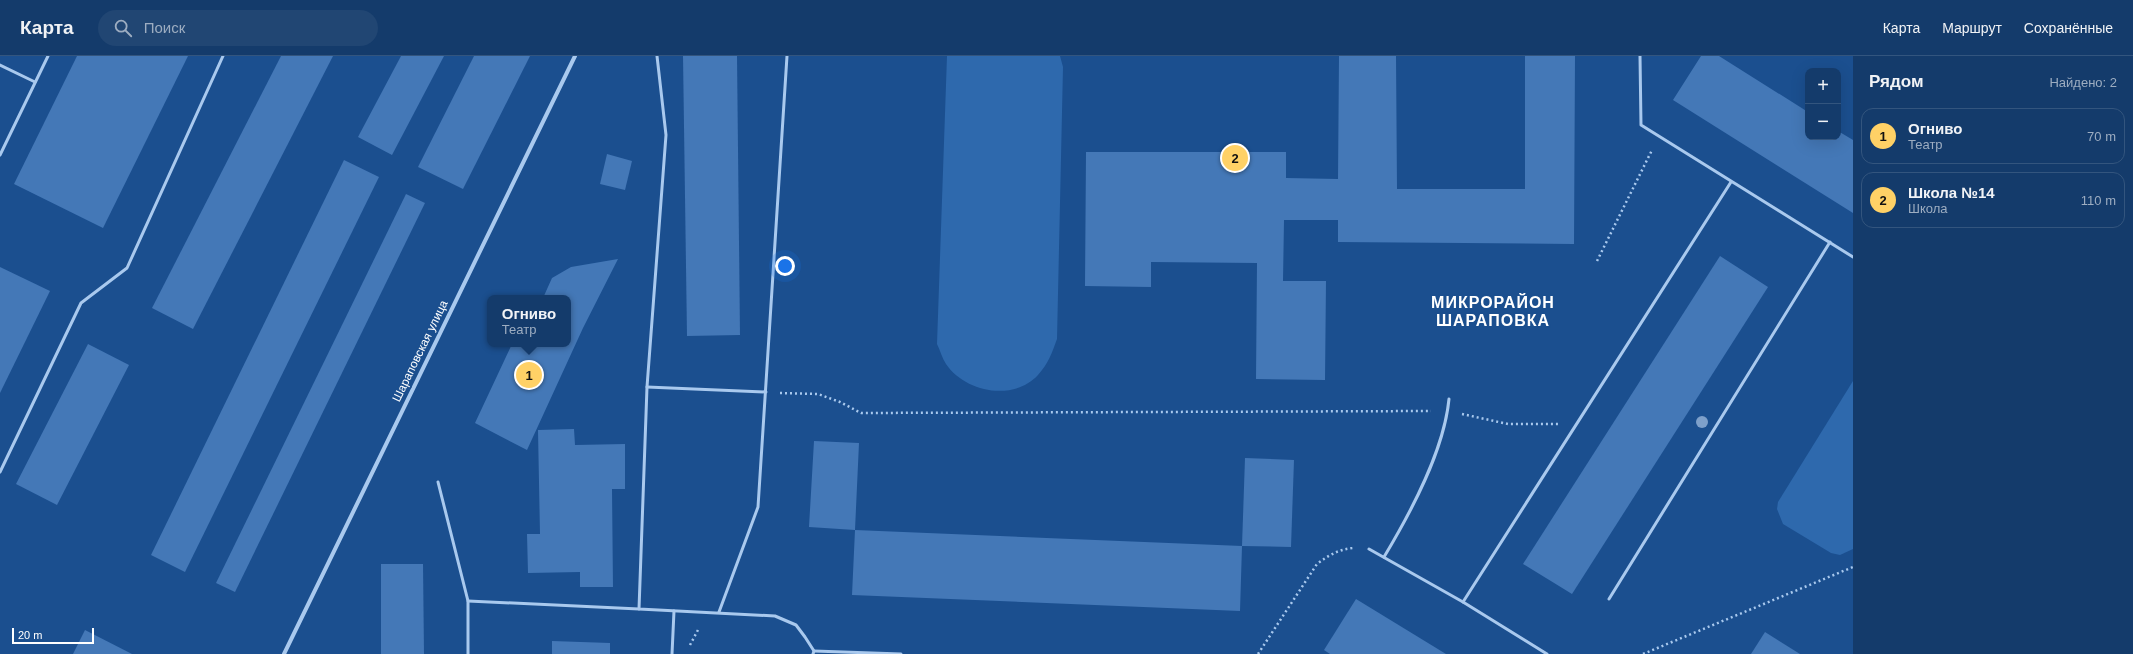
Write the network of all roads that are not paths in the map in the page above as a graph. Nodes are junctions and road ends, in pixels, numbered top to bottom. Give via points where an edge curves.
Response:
1 (48, 56) edge
2 (223, 56) edge
3 (575, 56) edge
4 (657, 56) edge
5 (787, 56) edge
6 (1640, 56) edge
7 (0, 65) edge
8 (35, 82) junction
9 (0, 155) edge
10 (1731, 182) junction
11 (1830, 242) junction
12 (1853, 257) edge
13 (647, 387) junction
14 (766, 392) junction
15 (1449, 399) dead end
16 (0, 472) edge
17 (438, 482) dead end
18 (1369, 549) road end
19 (1384, 557) junction
20 (1609, 599) dead end
21 (468, 601) junction
22 (1463, 602) junction
23 (639, 609) junction
24 (674, 611) junction
25 (719, 612) junction
26 (814, 652) edge
27 (284, 654) edge
28 (468, 654) edge
29 (672, 654) edge
30 (901, 654) edge
31 (1547, 654) edge

1 - 8 lane
2 - 16 lane via 127,268 81,303
3 - 27 street, Шараповская улица
4 - 13 lane via 666,135
5 - 14 lane
6 - 10 lane via 1641,125
7 - 8 lane
8 - 9 lane
10 - 11 lane
10 - 22 lane
11 - 12 lane
11 - 20 lane
13 - 14 lane
13 - 23 lane
14 - 25 lane via 758,507
15 - 19 lane via 1448,411 1427,474 1406,520
17 - 21 lane
18 - 19 lane
19 - 22 lane
21 - 23 lane
21 - 28 lane
22 - 31 lane
23 - 24 lane
24 - 25 lane
24 - 29 lane
25 - 26 lane via 775,616 796,625
26 - 30 lane

